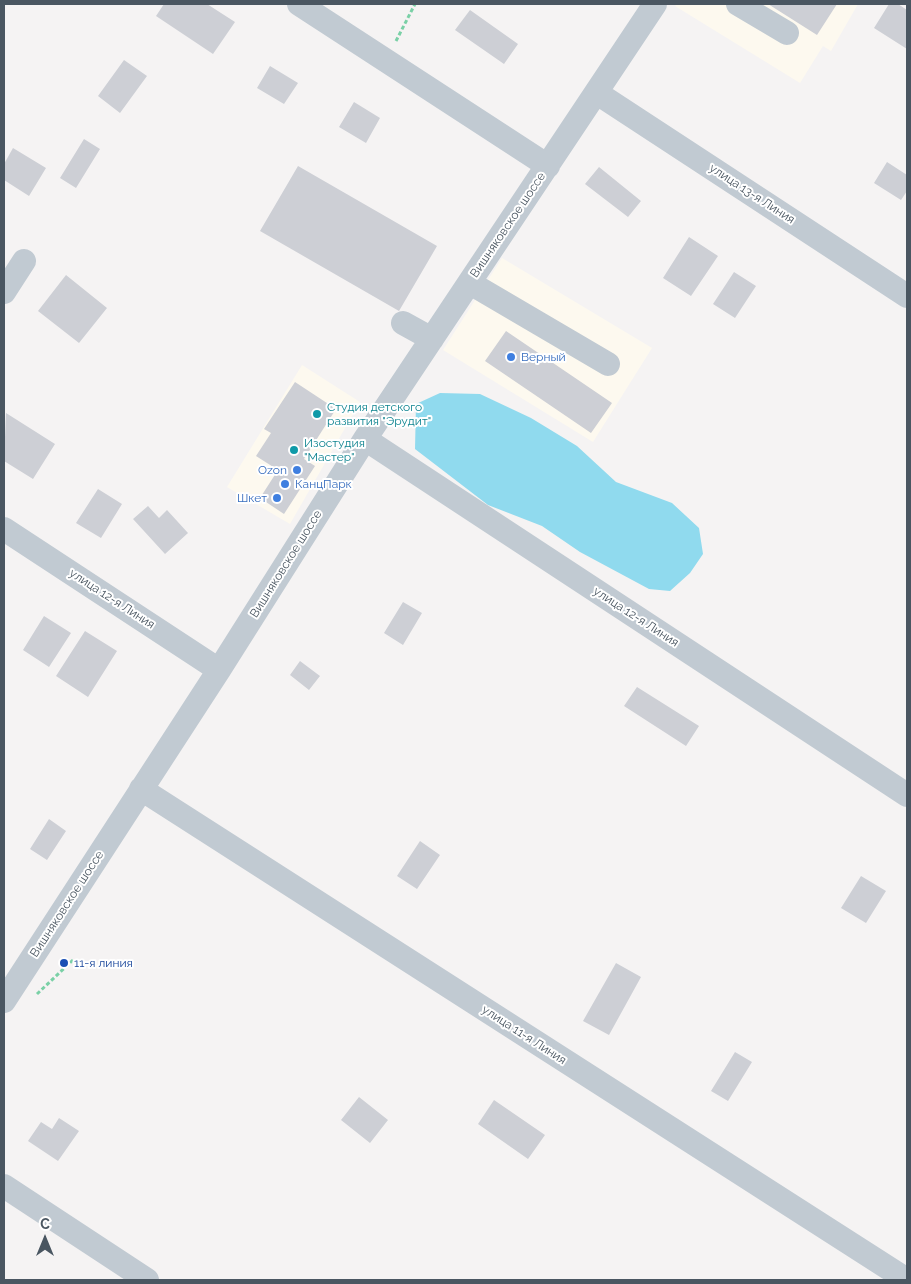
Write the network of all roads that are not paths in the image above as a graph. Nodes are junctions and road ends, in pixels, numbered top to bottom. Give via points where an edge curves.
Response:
1 (299, 4) edge
2 (655, 4) edge
3 (738, 4) edge
4 (786, 33) dead end
5 (597, 93) junction
6 (548, 166) junction
7 (24, 261) dead end
8 (470, 283) junction
9 (4, 292) edge
10 (907, 296) edge
11 (403, 323) dead end
12 (432, 339) junction
13 (608, 364) dead end
14 (365, 439) junction
15 (4, 529) edge
16 (219, 670) junction
17 (141, 789) junction
18 (907, 795) edge
19 (4, 1001) edge
20 (4, 1186) edge
21 (147, 1280) edge
22 (907, 1280) edge

1 - 6 street
2 - 5 street, Вишняковское шоссе
3 - 4 street
5 - 6 street, Вишняковское шоссе
5 - 10 street, улица 13-я Линия
6 - 8 street, Вишняковское шоссе
7 - 9 street
8 - 12 street, Вишняковское шоссе
8 - 13 street
11 - 12 street
12 - 14 street, Вишняковское шоссе
14 - 16 street, Вишняковское шоссе
14 - 18 street, улица 12-я Линия
15 - 16 street, улица 12-я Линия
16 - 17 street, Вишняковское шоссе
17 - 19 street, Вишняковское шоссе
17 - 22 street, улица 11-я Линия
20 - 21 street

